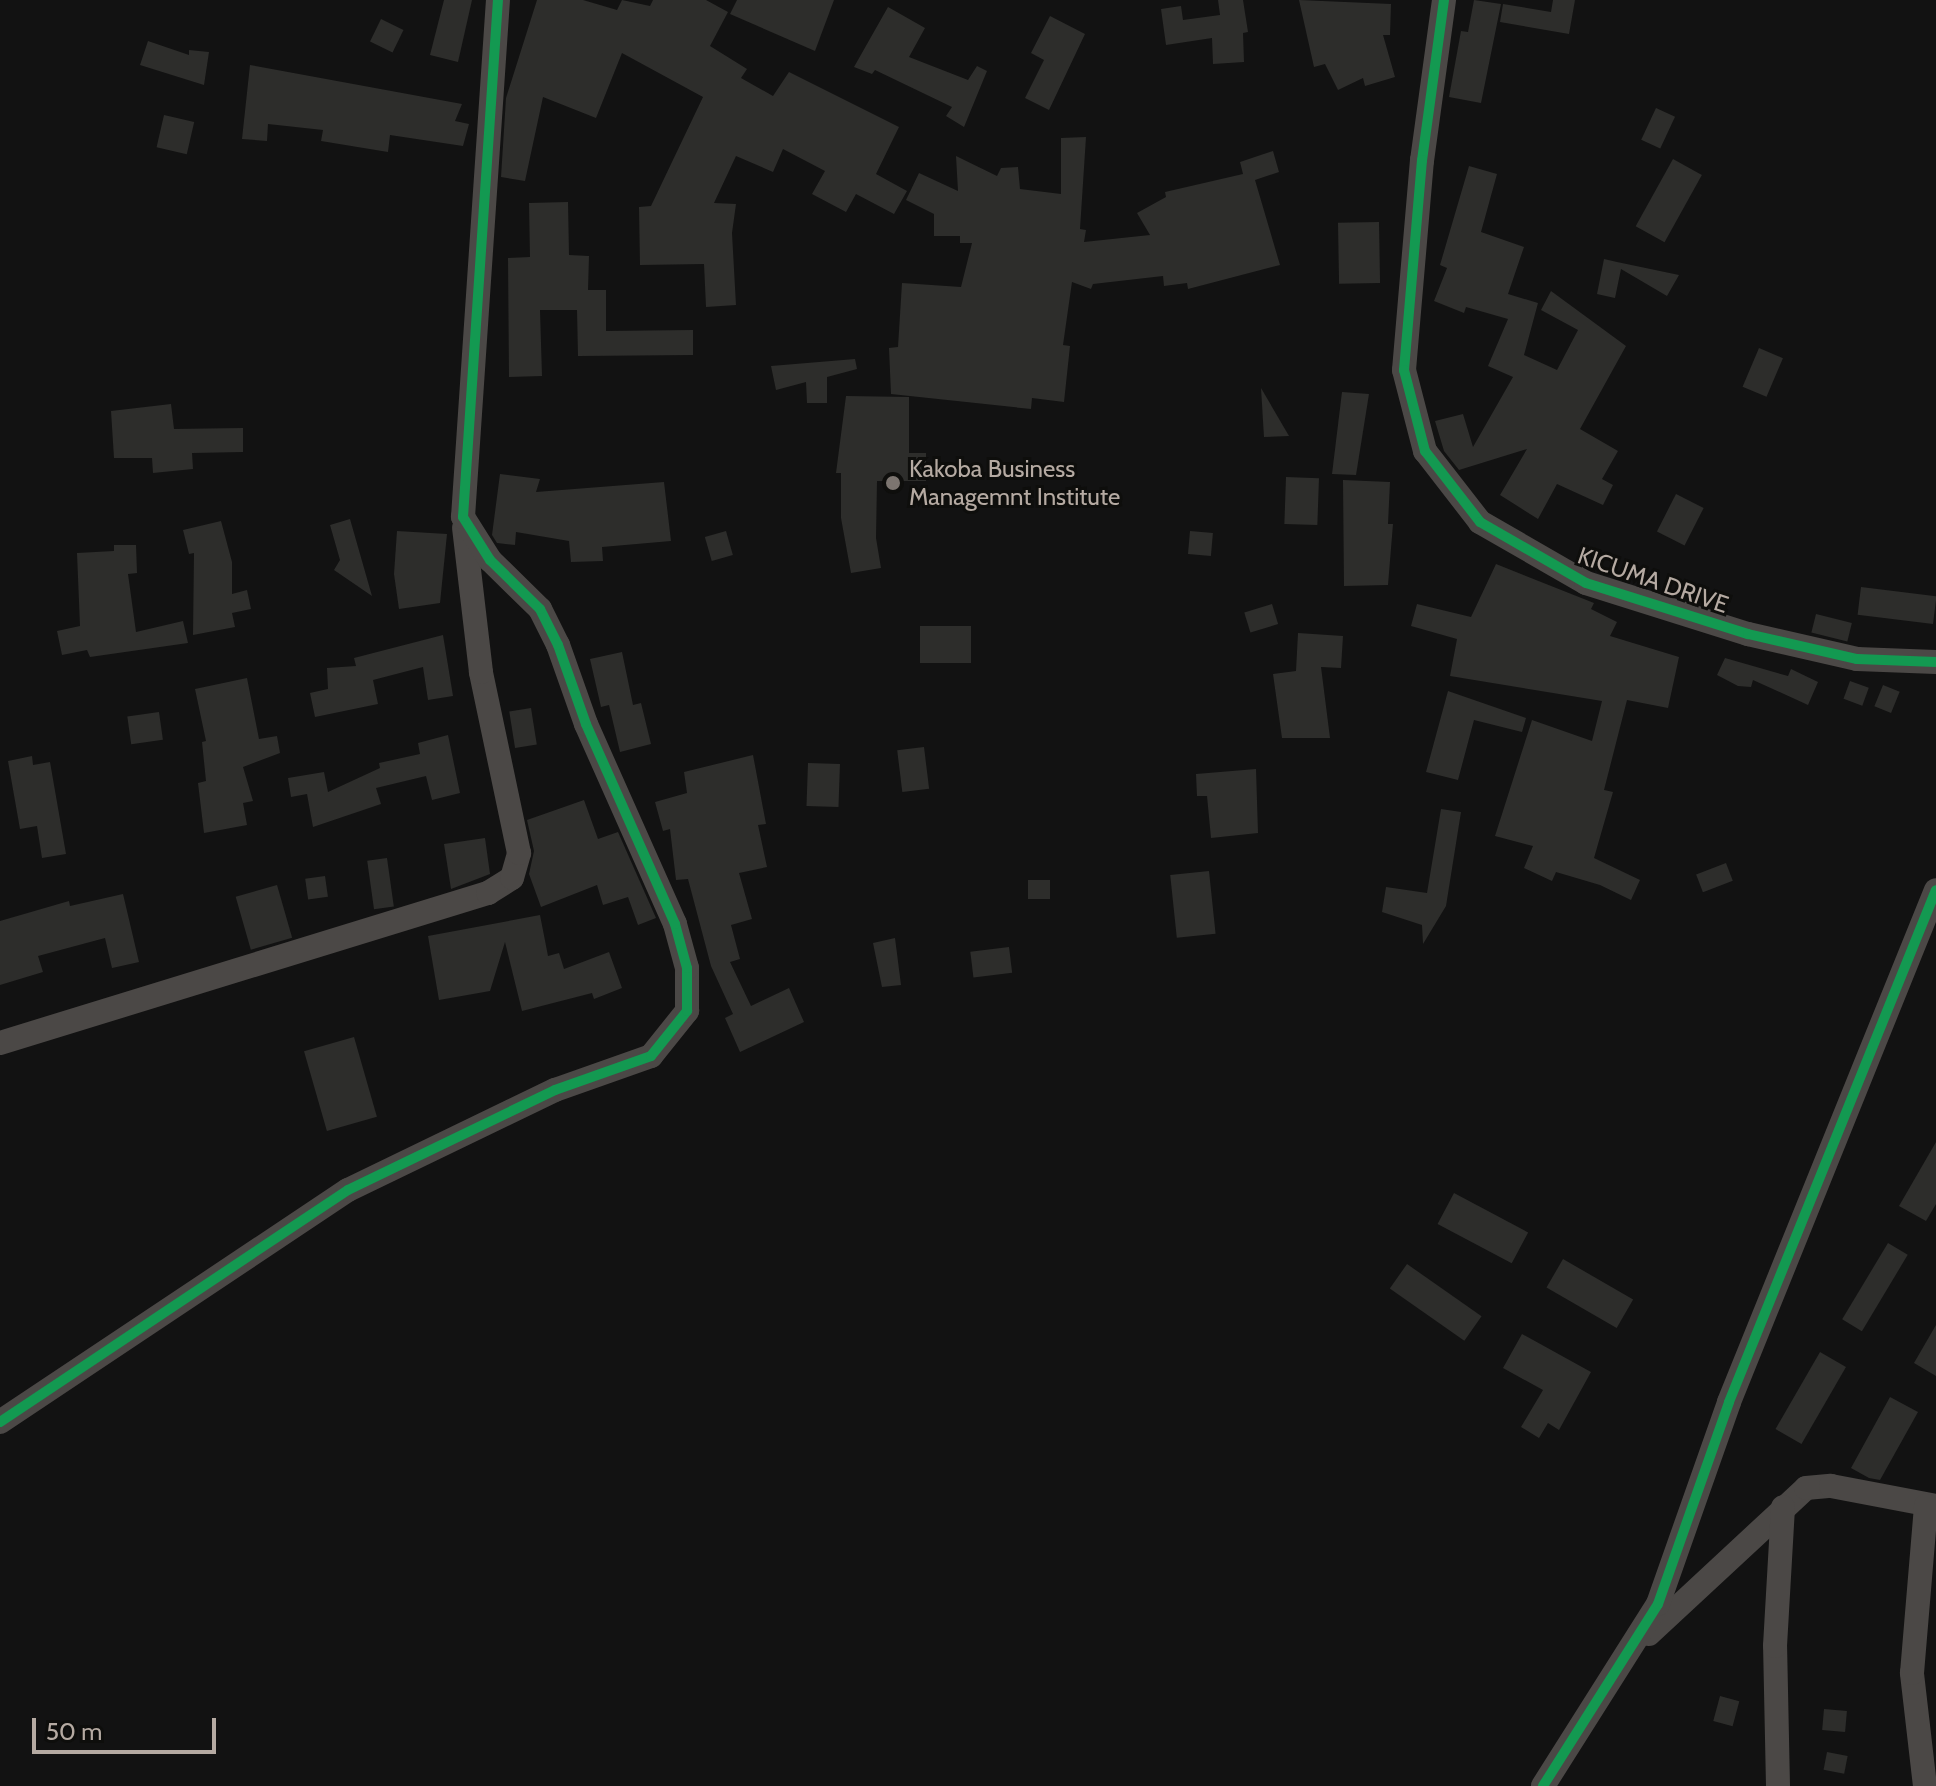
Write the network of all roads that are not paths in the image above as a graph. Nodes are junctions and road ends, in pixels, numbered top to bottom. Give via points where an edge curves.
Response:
1 (498, 0) edge
2 (1444, 0) edge
3 (463, 517) junction
4 (1936, 662) edge
5 (1936, 890) edge
6 (0, 1043) edge
7 (0, 1422) edge
8 (1931, 1506) edge
9 (1783, 1507) junction
10 (1638, 1643) junction
11 (1543, 1786) edge
12 (1778, 1786) edge
13 (1925, 1786) edge

1 - 3 street
2 - 4 street, KICUMA DRIVE via 1422,160 1404,370 1425,451 1480,522 1586,583 1748,634 1857,659
3 - 6 street via 481,672 519,853 512,878 488,893
3 - 7 street via 490,560 540,609 558,645 586,724 675,924 687,968 687,1011 651,1056 555,1090 348,1190
5 - 10 street via 1729,1402 1658,1604
8 - 9 street via 1831,1486 1806,1488
8 - 13 street via 1912,1673
9 - 10 street
9 - 12 street via 1775,1646
10 - 11 street via 1595,1700

